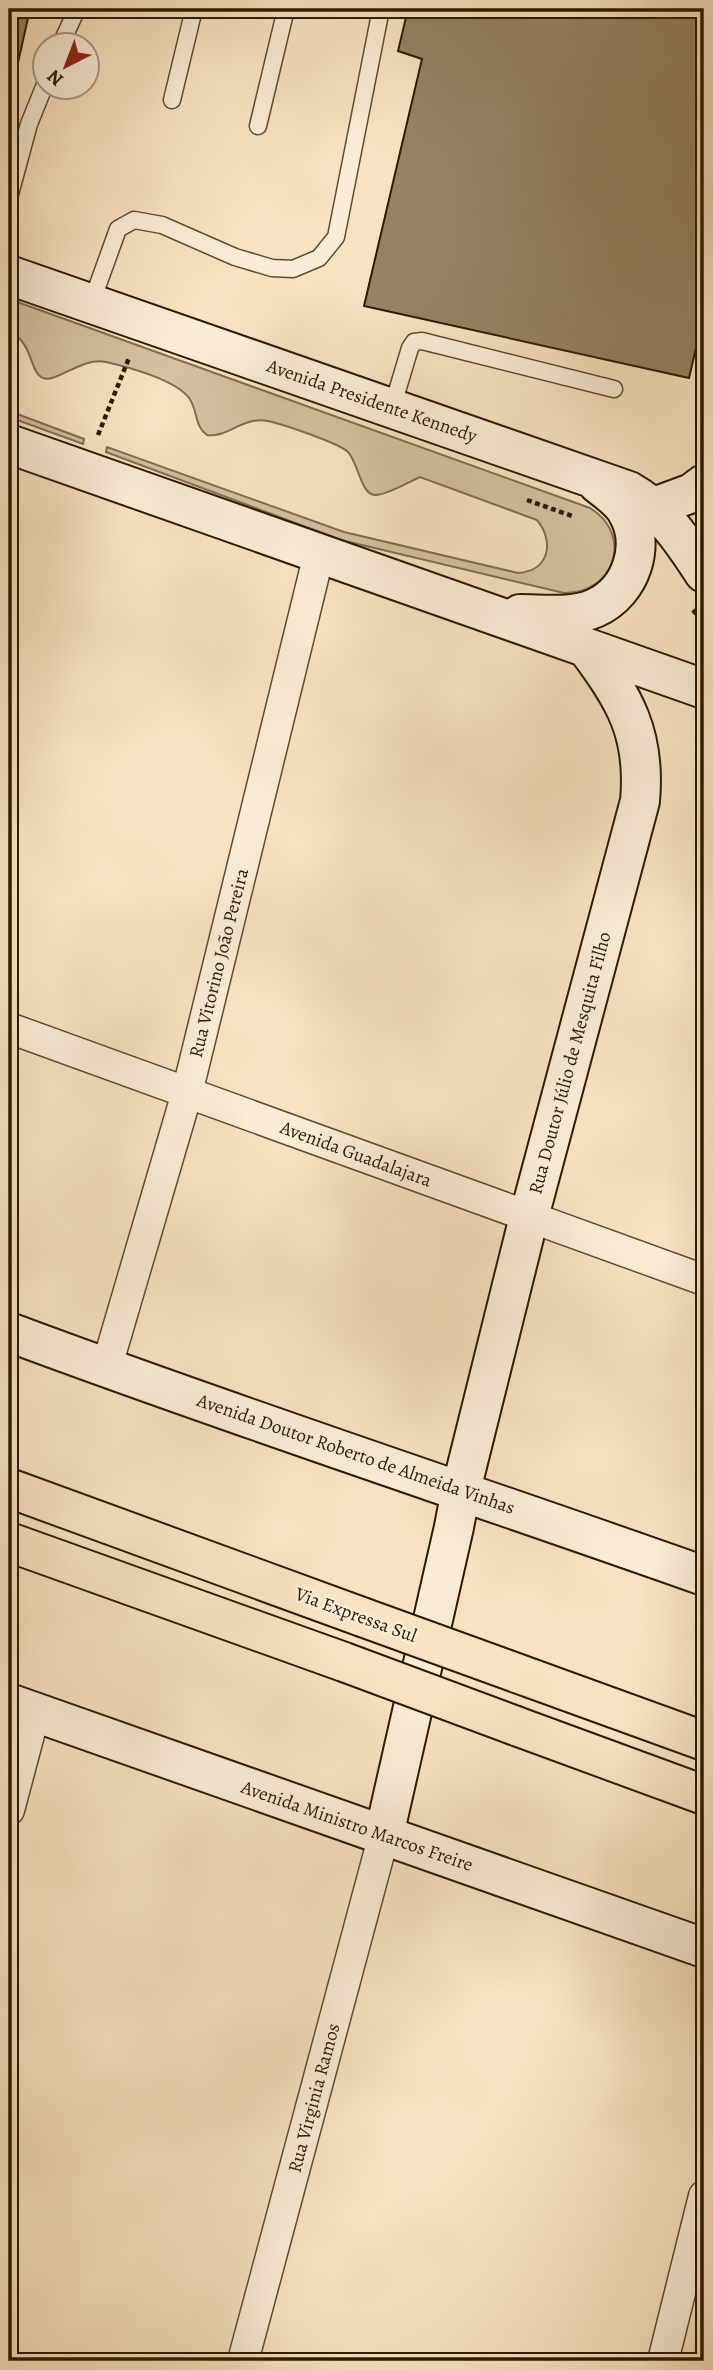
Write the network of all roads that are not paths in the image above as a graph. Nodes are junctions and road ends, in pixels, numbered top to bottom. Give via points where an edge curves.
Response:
1 (77, 9) edge
2 (194, 9) edge
3 (286, 9) edge
4 (381, 9) edge
5 (66, 32) edge
6 (173, 100) dead end
7 (38, 102) edge
8 (258, 126) dead end
9 (9, 198) edge
10 (9, 275) edge
11 (91, 303) junction
12 (614, 389) dead end
13 (392, 408) junction
14 (9, 444) edge
15 (591, 478) junction
16 (704, 484) edge
17 (654, 507) junction
18 (319, 554) junction
19 (704, 573) edge
20 (495, 615) junction
21 (586, 647) junction
22 (704, 689) edge
23 (9, 1028) edge
24 (187, 1093) junction
25 (529, 1217) junction
26 (704, 1280) edge
27 (9, 1332) edge
28 (106, 1369) junction
29 (9, 1488) edge
30 (461, 1490) junction
31 (9, 1542) edge
32 (704, 1576) edge
33 (22, 1708) edge
34 (704, 1741) edge
35 (704, 1795) edge
36 (9, 1810) edge
37 (384, 1835) junction
38 (704, 1948) edge
39 (704, 2196) edge
40 (243, 2361) edge
41 (663, 2361) edge

1 - 5 lane
2 - 6 lane
3 - 8 lane
4 - 11 lane via 335,237 318,258 293,269 272,268 162,225 134,220 118,229
7 - 9 lane
10 - 11 main road, Avenida Presidente Kennedy
11 - 13 main road, Avenida Presidente Kennedy
12 - 13 lane via 422,341 410,348
13 - 15 main road, Avenida Presidente Kennedy
14 - 18 main road
15 - 17 main road, Avenida Presidente Kennedy via 629,491
15 - 20 main road via 620,503 632,523 635,557 621,588 604,603 583,612
16 - 17 main road
17 - 19 main road, Avenida Presidente Kennedy
18 - 20 main road
18 - 24 street, Rua Vitorino João Pereira
20 - 21 main road
21 - 22 main road
21 - 25 main road, Rua Doutor Júlio de Mesquita Filho via 627,710 643,772 640,801
23 - 24 street, Avenida Guadalajara
24 - 25 street, Avenida Guadalajara
24 - 28 street, Rua Vitorino João Pereira
25 - 26 street, Avenida Guadalajara
25 - 30 main road, Rua Doutor Júlio de Mesquita Filho
27 - 28 main road, Avenida Doutor Roberto de Almeida Vinhas
28 - 30 main road, Avenida Doutor Roberto de Almeida Vinhas
29 - 34 highway, Via Expressa Sul, bridge
30 - 32 main road, Avenida Doutor Roberto de Almeida Vinhas
30 - 37 main road, Rua Doutor Júlio de Mesquita Filho
31 - 35 highway, bridge
33 - 36 street
33 - 37 main road, Avenida Ministro Marcos Freire
37 - 38 main road, Avenida Ministro Marcos Freire
37 - 40 street, Rua Virginia Ramos
39 - 41 street

